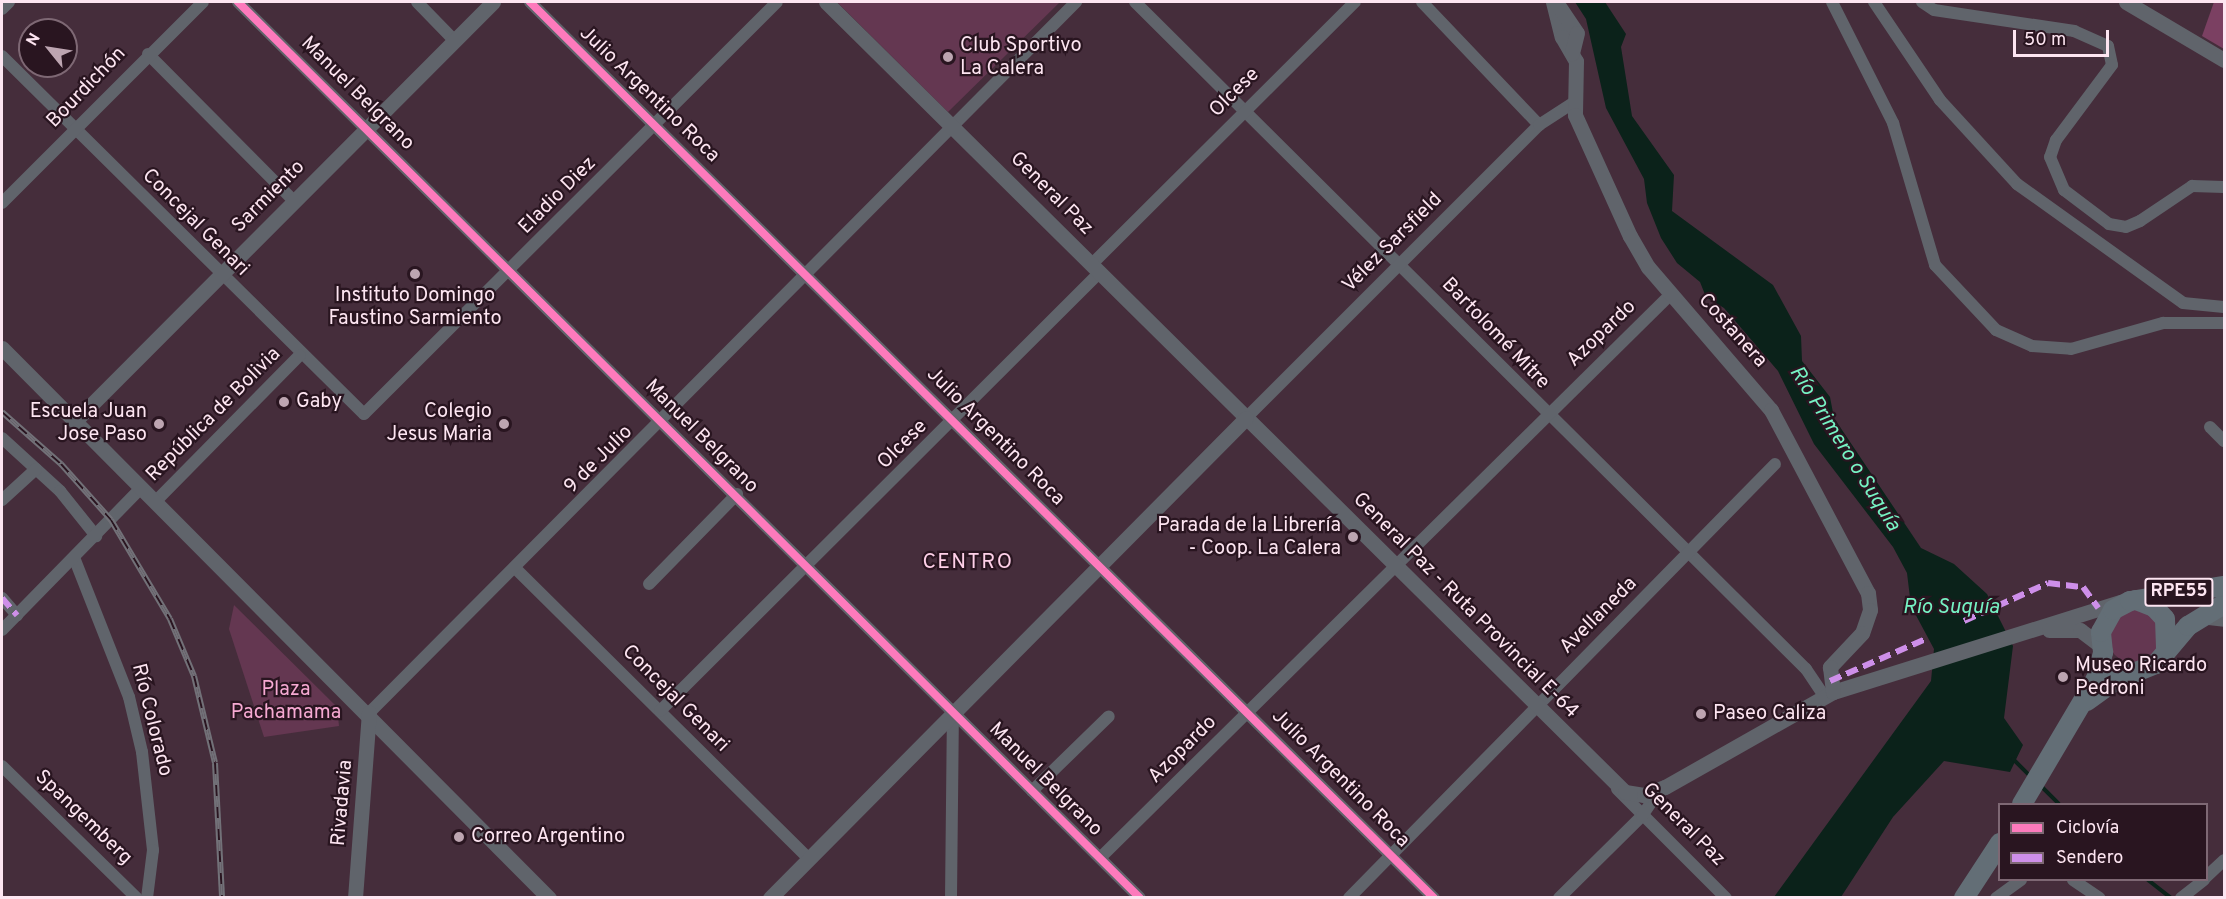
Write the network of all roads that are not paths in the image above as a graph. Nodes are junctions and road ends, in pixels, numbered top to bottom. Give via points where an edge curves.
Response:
1 (9, 2) edge
2 (203, 2) edge
3 (238, 2) edge
4 (417, 2) edge
5 (493, 2) edge
6 (530, 2) edge
7 (777, 2) edge
8 (826, 2) edge
9 (1076, 2) edge
10 (1135, 2) edge
11 (1355, 2) edge
12 (1422, 2) edge
13 (1554, 2) edge
14 (1832, 2) edge
15 (1874, 2) edge
16 (1922, 2) edge
17 (2126, 2) edge
18 (2, 9) edge
19 (454, 40) junction
20 (148, 54) junction
21 (2, 56) edge
22 (2224, 60) edge
23 (1573, 103) junction
24 (1244, 112) junction
25 (656, 125) junction
26 (1539, 125) junction
27 (953, 126) junction
28 (368, 128) junction
29 (75, 129) junction
30 (2224, 187) edge
31 (294, 201) junction
32 (2, 203) edge
33 (1399, 264) junction
34 (1096, 268) junction
35 (511, 271) junction
36 (807, 273) junction
37 (220, 277) junction
38 (1671, 294) junction
39 (2224, 307) edge
40 (2224, 323) edge
41 (2, 348) edge
42 (300, 355) junction
43 (364, 414) joint
44 (1546, 415) junction
45 (953, 418) junction
46 (1246, 418) junction
47 (662, 421) junction
48 (75, 422) junction
49 (2210, 427) dead end
50 (2, 438) edge
51 (2224, 441) edge
52 (1775, 464) dead end
53 (36, 469) junction
54 (141, 488) junction
55 (736, 494) junction
56 (2, 500) edge
57 (155, 502) junction
58 (96, 536) junction
59 (1689, 554) junction
60 (75, 560) junction
61 (1100, 565) junction
62 (1393, 565) junction
63 (807, 566) junction
64 (515, 568) junction
65 (650, 584) dead end
66 (2224, 586) edge
67 (2, 598) edge
68 (2132, 601) junction
69 (2224, 604) edge
70 (17, 615) junction
71 (2200, 616) junction
72 (2224, 619) edge
73 (2, 630) edge
74 (2040, 631) junction
75 (2102, 649) junction
76 (2162, 659) junction
77 (2143, 669) junction
78 (1828, 694) junction
79 (1536, 707) junction
80 (2079, 708) junction
81 (1246, 710) junction
82 (660, 711) junction
83 (953, 712) junction
84 (369, 713) junction
85 (1109, 716) dead end
86 (403, 749) junction
87 (368, 758) junction
88 (3, 771) edge
89 (1610, 781) junction
90 (1665, 787) junction
91 (1032, 790) junction
92 (2023, 803) edge
93 (1642, 816) junction
94 (1998, 846) edge
95 (1392, 854) junction
96 (808, 858) junction
97 (1100, 858) junction
98 (2224, 860) edge
99 (2208, 875) edge
100 (2018, 881) edge
101 (2076, 881) edge
102 (2202, 881) edge
103 (137, 897) edge
104 (147, 897) edge
105 (355, 897) edge
106 (549, 897) edge
107 (770, 897) edge
108 (951, 897) edge
109 (1140, 897) edge
110 (1349, 897) edge
111 (1434, 897) edge
112 (1559, 897) edge
113 (1726, 897) edge
114 (1964, 897) edge
115 (1996, 897) edge
116 (2100, 897) edge
117 (2181, 897) edge

1 - 18 street
2 - 20 street, Bourdichón
3 - 28 street, Manuel Belgrano
4 - 19 street
5 - 19 street, Sarmiento
6 - 25 street, Julio Argentino Roca
7 - 25 street, Eladio Diez
8 - 27 street, General Paz
9 - 27 street, 9 de Julio
10 - 24 street, Bartolomé Mitre
11 - 24 street, Olcese
12 - 26 street
13 - 23 street, Costanera via 1577,33 1572,53
14 - 40 street via 1893,123 1935,265 1996,330 2032,345 2071,349 2163,323
15 - 39 street via 1940,100 2017,184 2183,303
16 - 30 street via 1934,10 2074,31 2108,46 2112,65 2056,140 2050,157 2064,190 2109,224 2126,227 2140,221 2192,186
17 - 22 street
19 - 28 street, Sarmiento
20 - 29 street, Bourdichón
20 - 31 street
21 - 29 street, Concejal Genari
23 - 26 street, Vélez Sarsfield
23 - 38 street, Costanera via 1630,236
24 - 33 street, Bartolomé Mitre
24 - 34 street, Olcese
25 - 35 street, Eladio Diez
25 - 36 street, Julio Argentino Roca
26 - 33 street, Vélez Sarsfield
27 - 34 street, General Paz
27 - 36 street, 9 de Julio
28 - 31 street, Sarmiento
28 - 35 street, Manuel Belgrano
29 - 32 street, Bourdichón
29 - 37 street, Concejal Genari
31 - 37 street, Sarmiento
33 - 44 street, Bartolomé Mitre
33 - 46 street, Vélez Sarsfield
34 - 45 street, Olcese
34 - 46 street, General Paz
35 - 43 street, Eladio Diez
35 - 47 street, Manuel Belgrano
36 - 45 street, Julio Argentino Roca
36 - 47 street, 9 de Julio
37 - 42 street, Concejal Genari
37 - 48 street, Sarmiento
38 - 44 street, Azopardo
38 - 78 street, Costanera via 1771,410 1868,593 1870,610 1862,633 1830,667
41 - 48 street
42 - 43 street, Concejal Genari
42 - 57 street, República de Bolivia
44 - 59 street, Bartolomé Mitre
44 - 62 street, Azopardo
45 - 61 street, Julio Argentino Roca
45 - 63 street, Olcese
46 - 61 street
46 - 62 street, General Paz - Ruta Provincial E-64
47 - 55 street, Manuel Belgrano
47 - 64 street, 9 de Julio
48 - 54 street
49 - 51 street
50 - 53 street
52 - 59 street, Avellaneda
53 - 56 street
53 - 58 street
54 - 57 street
54 - 58 street, República de Bolivia
55 - 63 street, Manuel Belgrano
55 - 65 street
57 - 84 street
58 - 60 street, República de Bolivia
59 - 78 street, Bartolomé Mitre
59 - 79 street, Avellaneda
60 - 70 street, República de Bolivia
60 - 104 street, Río Colorado via 129,698 142,752 153,850
61 - 81 street, Julio Argentino Roca
61 - 83 street
62 - 79 street, General Paz - Ruta Provincial E-64
62 - 81 street, Azopardo
63 - 82 street, Olcese
63 - 83 street, Manuel Belgrano
64 - 82 street, Concejal Genari
64 - 84 street, 9 de Julio
66 - 68 main road, RPE55
67 - 70 street
68 - 74 street
68 - 75 main road, RPE55 via 2108,616
68 - 76 main road via 2154,607 2165,619 2169,643
69 - 71 main road
70 - 73 street, República de Bolivia
71 - 72 street
71 - 76 main road
74 - 75 street via 2074,629
74 - 78 street, General Paz - Ruta Provincial E-64
75 - 77 main road via 2121,667
75 - 80 main road, RPE55
76 - 77 main road, RPE55
77 - 80 main road, RPE55 via 2104,687
78 - 90 street, General Paz - Ruta Provincial E-64
79 - 89 street, General Paz - Ruta Provincial E-64
79 - 95 street, Avellaneda
80 - 92 main road, RPE55
81 - 95 street, Julio Argentino Roca
81 - 97 street, Azopardo
82 - 96 street, Concejal Genari
83 - 91 street, Manuel Belgrano
83 - 96 street
83 - 108 street
84 - 86 street
84 - 87 street, Rivadavia
85 - 91 street
86 - 87 street via 387,745
86 - 106 street
87 - 105 street, Rivadavia
88 - 103 street, Spangemberg
89 - 90 street, General Paz - Ruta Provincial E-64 via 1637,795
89 - 93 street, General Paz
90 - 93 street via 1649,798
91 - 97 street, Manuel Belgrano
93 - 112 street
93 - 113 street, General Paz
94 - 114 main road
95 - 110 street, Avellaneda
95 - 111 street, Julio Argentino Roca
96 - 107 street
97 - 109 street, Manuel Belgrano
98 - 99 street
100 - 115 street
101 - 116 street
102 - 117 street

